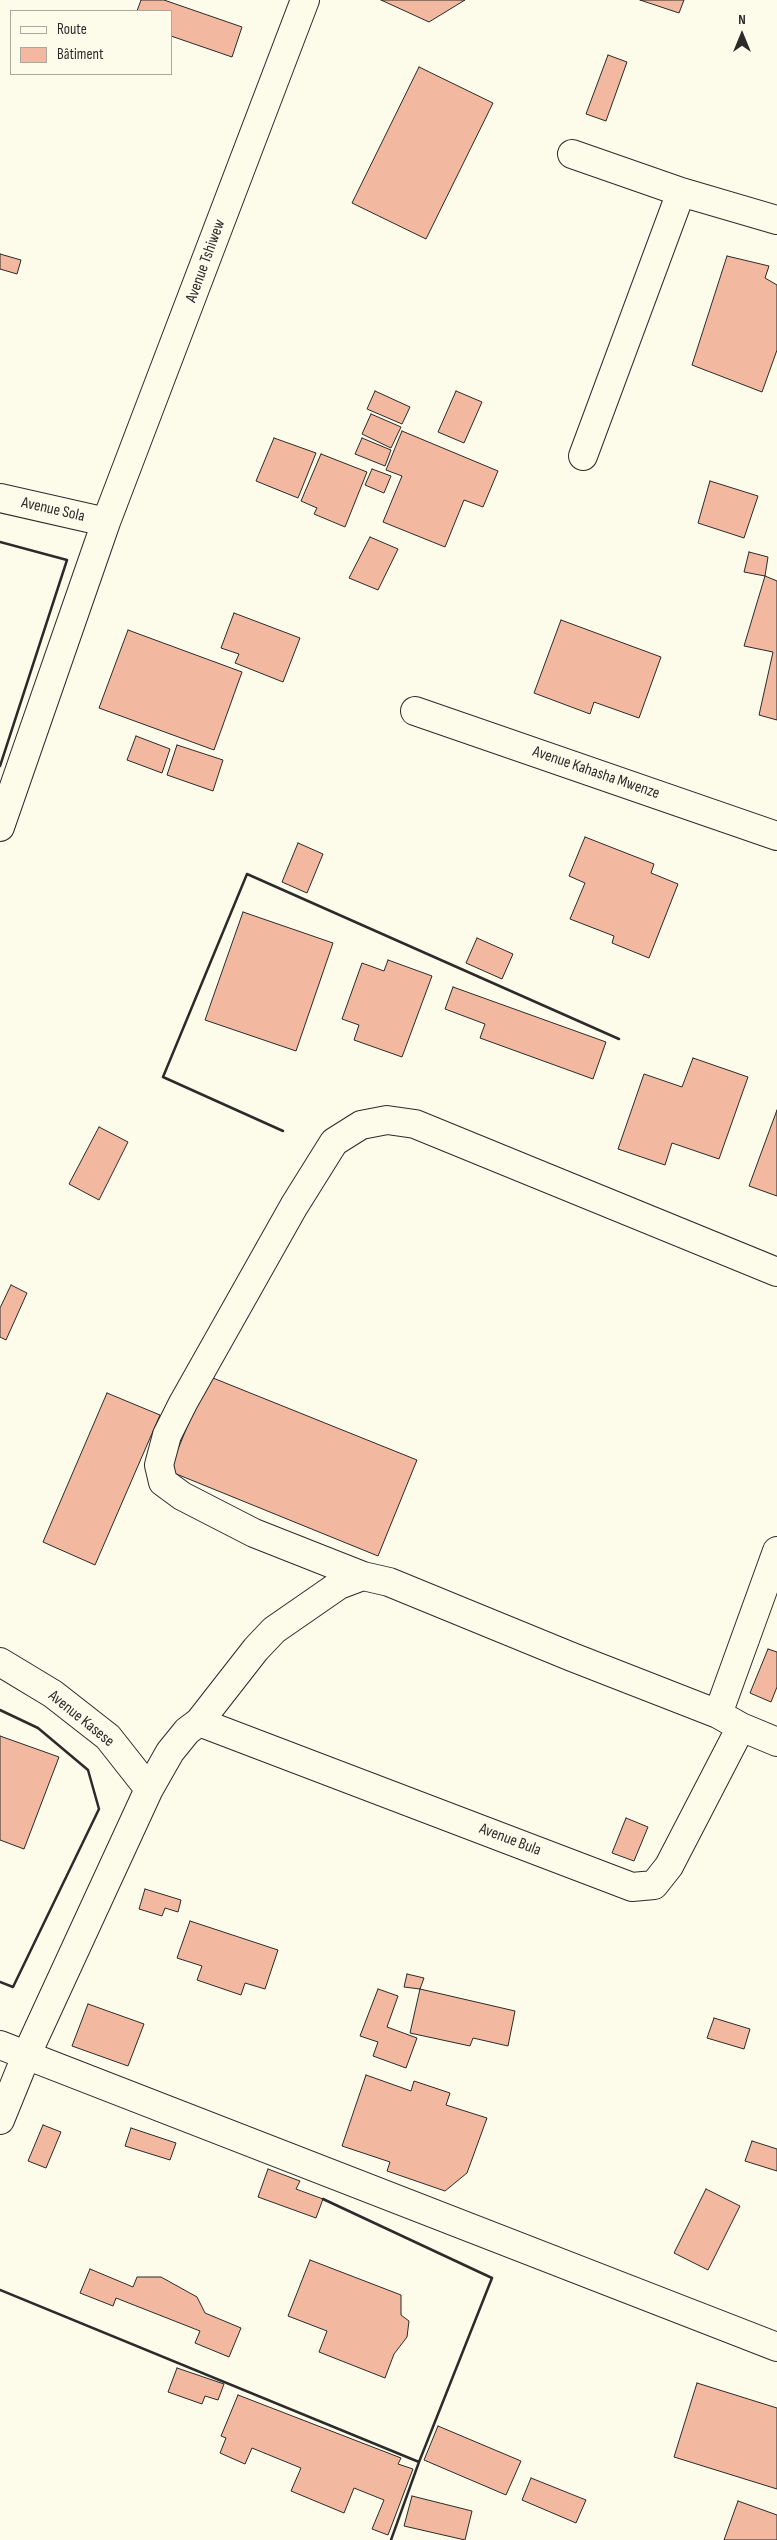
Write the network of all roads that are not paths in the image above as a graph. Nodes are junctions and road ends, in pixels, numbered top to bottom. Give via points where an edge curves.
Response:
1 (305, 0) edge
2 (572, 154) dead end
3 (681, 192) junction
4 (777, 220) edge
5 (583, 456) dead end
6 (0, 498) edge
7 (106, 522) junction
8 (415, 711) dead end
9 (0, 827) edge
10 (777, 836) edge
11 (777, 1272) edge
12 (777, 1551) edge
13 (363, 1576) junction
14 (0, 1662) edge
15 (730, 1720) junction
16 (199, 1722) junction
17 (777, 1742) edge
18 (150, 1789) junction
19 (0, 2045) edge
20 (26, 2056) junction
21 (0, 2120) edge
22 (777, 2346) edge

1 - 7 street, Avenue Tshiwew
2 - 3 street
3 - 4 street
3 - 5 street
6 - 7 street, Avenue Sola
7 - 9 street, Avenue Tshiwew
8 - 10 street, Avenue Kahasha Mwenze
11 - 13 street via 415,1124 387,1120 361,1125 334,1142 182,1403 167,1435 159,1466 164,1482 182,1496 254,1533
12 - 15 street, Avenue Bula
13 - 15 street via 389,1582
13 - 16 street via 339,1585 274,1630
14 - 18 street, Avenue Kasese via 53,1694 108,1737
15 - 16 street, Avenue Bula via 669,1866 654,1885 632,1887
15 - 17 street
16 - 18 street via 170,1752
18 - 20 street
19 - 20 street
20 - 21 street
20 - 22 street

